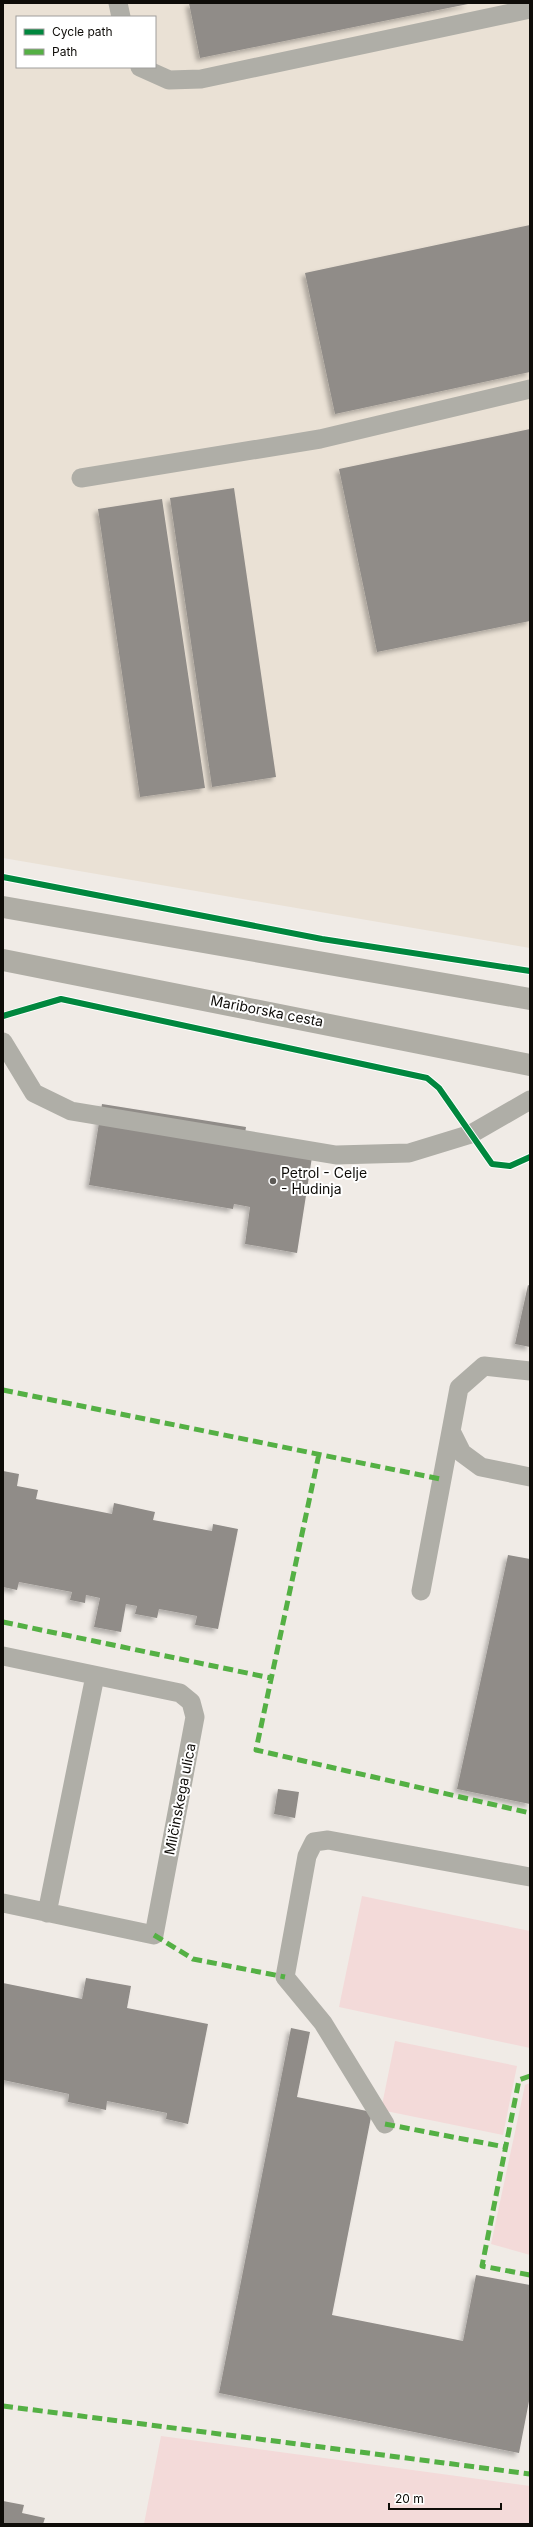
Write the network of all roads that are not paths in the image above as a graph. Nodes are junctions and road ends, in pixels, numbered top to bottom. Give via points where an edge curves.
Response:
1 (118, 3) edge
2 (530, 9) edge
3 (121, 16) edge
4 (142, 68) edge
5 (530, 389) edge
6 (81, 478) dead end
7 (3, 907) edge
8 (3, 960) edge
9 (530, 999) edge
10 (3, 1042) edge
11 (530, 1065) edge
12 (530, 1100) edge
13 (530, 1371) edge
14 (451, 1431) junction
15 (530, 1477) edge
16 (421, 1591) dead end
17 (3, 1656) edge
18 (95, 1676) junction
19 (530, 1877) edge
20 (3, 1903) edge
21 (47, 1913) junction
22 (385, 2124) dead end

1 - 3 lane
2 - 4 lane via 202,80 169,80
5 - 6 lane via 320,439
7 - 9 main road
8 - 11 main road, Mariborska cesta
10 - 12 lane via 34,1093 71,1111 336,1155 409,1153 471,1134
13 - 14 lane via 484,1366 459,1388
14 - 15 lane via 462,1453 481,1467
14 - 16 lane
17 - 18 lane, Milčinskega ulica
18 - 21 lane
18 - 21 lane, Milčinskega ulica via 180,1692 191,1702 195,1717 154,1935
19 - 22 lane via 328,1840 314,1842 307,1856 285,1977 323,2023
20 - 21 lane, Milčinskega ulica

